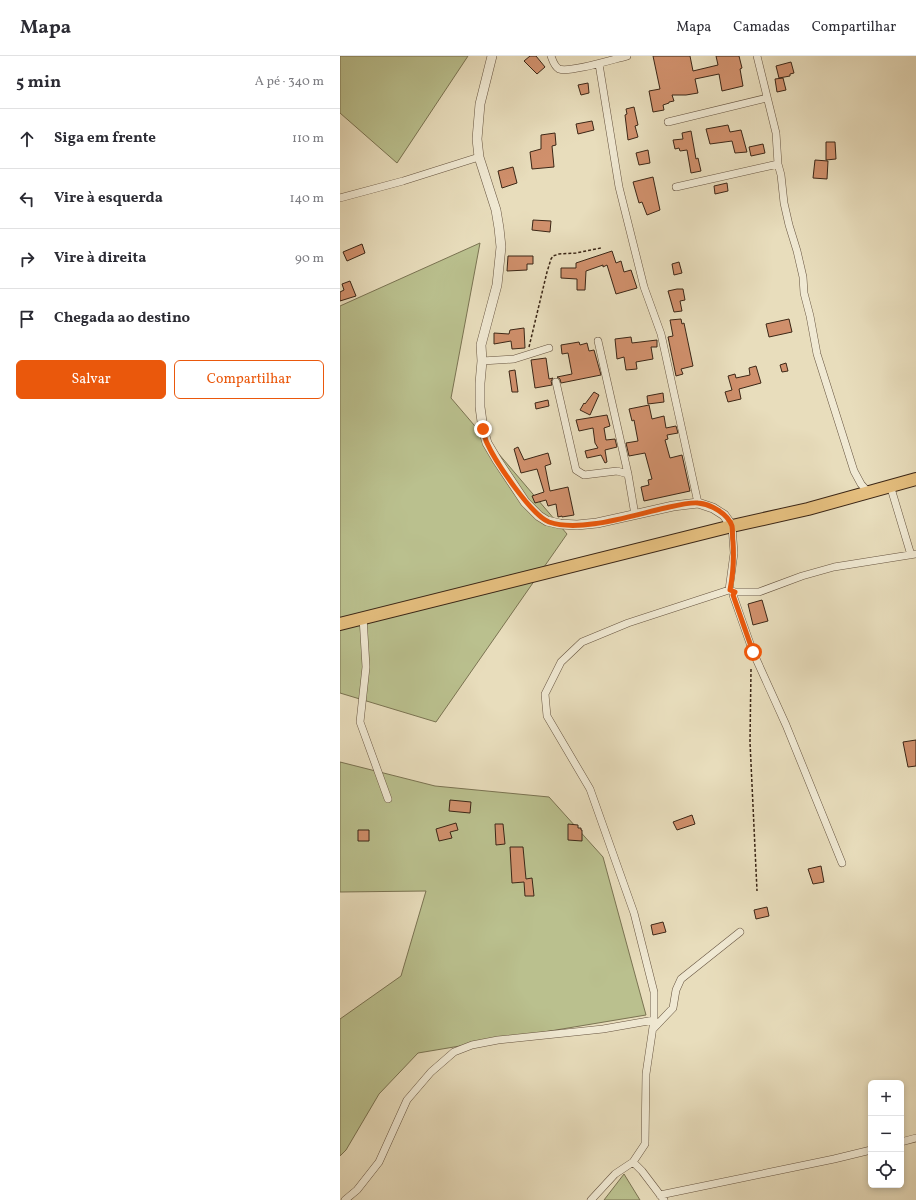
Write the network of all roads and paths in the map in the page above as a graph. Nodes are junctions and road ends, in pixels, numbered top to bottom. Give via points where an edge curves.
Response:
1 (492, 56) edge
2 (551, 56) edge
3 (627, 56) edge
4 (757, 56) edge
5 (599, 64) junction
6 (767, 98) junction
7 (668, 122) dead end
8 (479, 157) junction
9 (778, 164) junction
10 (676, 187) dead end
11 (340, 198) edge
12 (601, 248) dead end
13 (598, 341) dead end
14 (549, 348) dead end
15 (525, 355) junction
16 (482, 361) junction
17 (556, 382) dead end
18 (628, 474) junction
19 (916, 479) edge
20 (890, 485) junction
21 (869, 492) junction
22 (698, 503) junction
23 (635, 515) junction
24 (732, 526) junction
25 (913, 554) edge
26 (732, 591) junction
27 (363, 617) junction
28 (340, 624) edge
29 (753, 652) junction
30 (388, 799) dead end
31 (842, 864) dead end
32 (757, 891) dead end
33 (740, 932) dead end
34 (654, 1020) junction
35 (652, 1029) junction
36 (916, 1138) edge
37 (904, 1141) edge
38 (868, 1151) edge
39 (634, 1162) junction
40 (662, 1198) edge
41 (345, 1200) edge
42 (591, 1200) edge

1 - 8 street via 479,110
2 - 5 street via 554,65 564,70
3 - 5 street
4 - 6 street
5 - 22 street via 619,187 644,287 661,334
6 - 7 street
6 - 9 street via 776,133
8 - 11 street
8 - 16 street via 496,210 501,247 497,285 481,345
9 - 10 street
9 - 21 street via 784,203 803,277 816,354 854,471
12 - 15 path via 559,254 551,258 529,348
13 - 18 street
14 - 15 street
15 - 16 street via 514,359
16 - 23 street via 480,407 487,443 526,502 539,516 547,521 577,525
17 - 18 street via 576,470 584,475 617,471
18 - 23 street
19 - 20 main road
20 - 21 main road
20 - 25 street
21 - 24 main road
22 - 23 street
22 - 24 street via 724,515
24 - 26 street
24 - 27 main road
25 - 26 street via 834,567 759,592
26 - 29 street
26 - 34 street via 628,623 582,642 561,662 546,694 547,716 590,789 634,913 654,992
27 - 28 main road
27 - 30 street via 366,667 360,722
29 - 31 street via 786,725
29 - 32 path via 750,742
33 - 35 street via 681,979 673,1008
34 - 35 street
34 - 41 street via 603,1029 498,1040 472,1045 454,1052 431,1072 407,1100 379,1162 357,1190
35 - 39 street via 646,1074 645,1144
36 - 37 street
38 - 40 street
39 - 40 street
39 - 42 street via 615,1174

